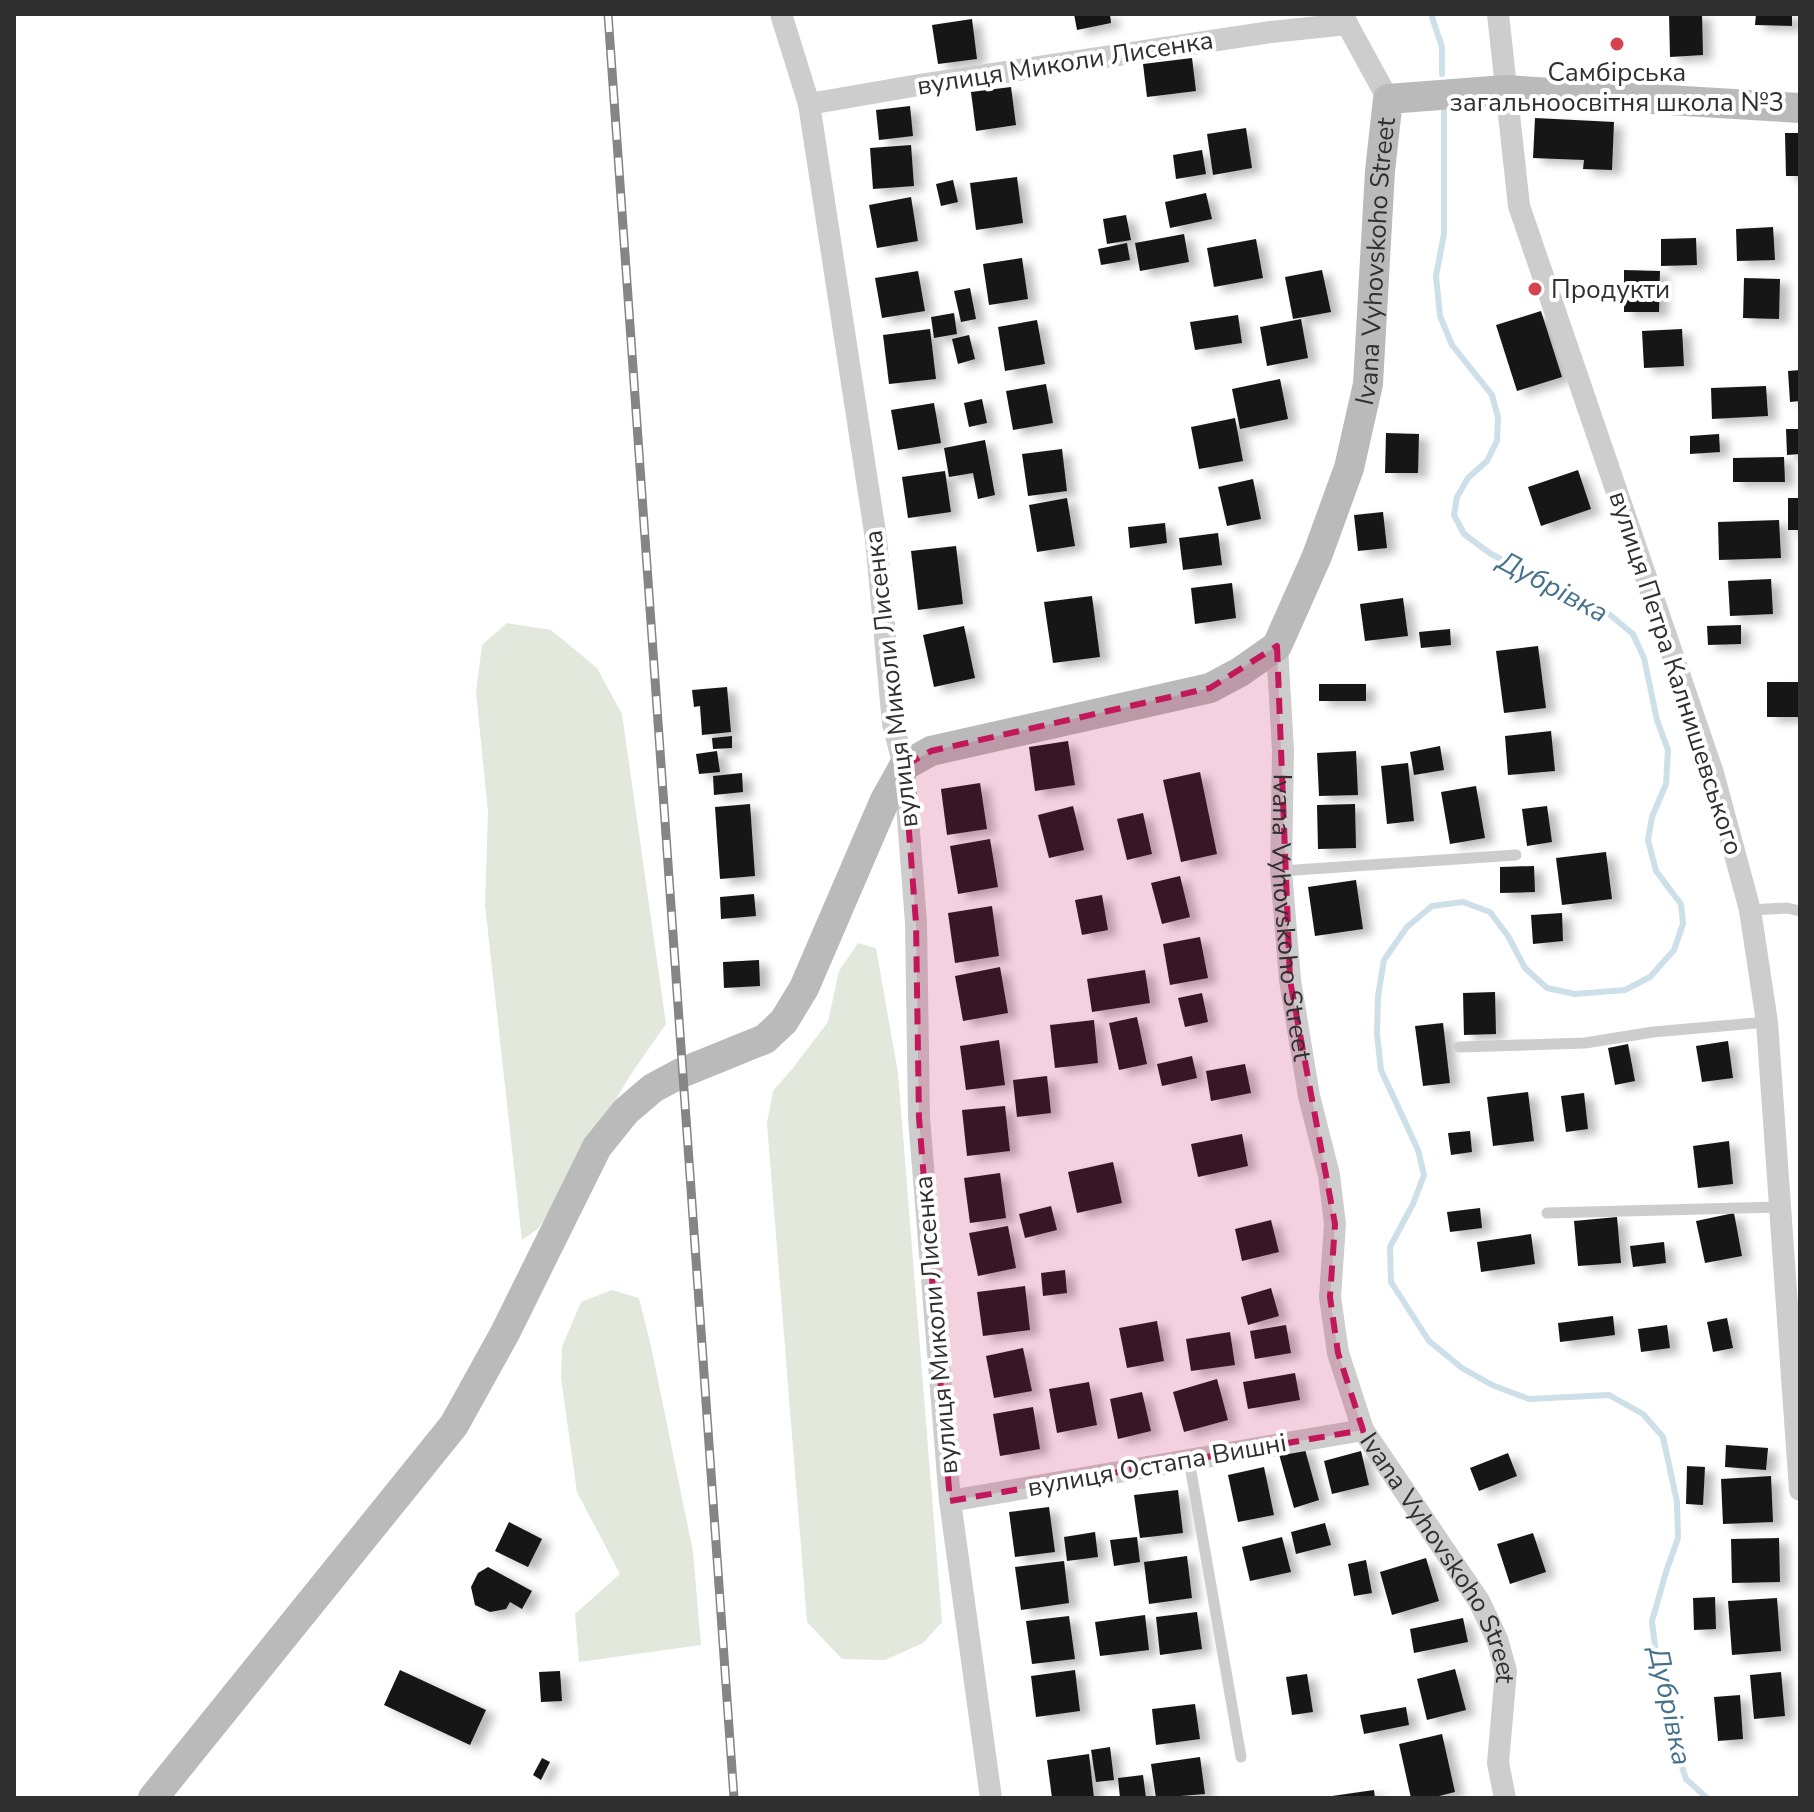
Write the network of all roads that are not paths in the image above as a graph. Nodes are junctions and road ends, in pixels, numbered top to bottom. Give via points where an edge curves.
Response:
1 (781, 14) edge
2 (1498, 14) edge
3 (1345, 19) edge
4 (1505, 90) junction
5 (1388, 99) junction
6 (809, 104) junction
7 (1800, 108) edge
8 (1277, 646) junction
9 (904, 766) junction
10 (1516, 855) dead end
11 (1281, 871) junction
12 (1750, 910) junction
13 (1800, 911) edge
14 (1767, 1022) junction
15 (1459, 1047) dead end
16 (1780, 1207) junction
17 (1547, 1213) dead end
18 (1797, 1409) edge
19 (1363, 1430) junction
20 (1189, 1460) junction
21 (1800, 1490) edge
22 (950, 1501) junction
23 (1241, 1757) dead end
24 (153, 1798) edge
25 (991, 1798) edge
26 (1505, 1798) edge

1 - 6 street
2 - 4 street, вулиця Петра Калнишевського
3 - 5 street, Ivana Vyhovskoho Street
3 - 6 street, вулиця Миколи Лисенка
4 - 5 main road
4 - 7 main road
4 - 12 street, вулиця Петра Калнишевського via 1519,206 1713,773
5 - 8 main road, Ivana Vyhovskoho Street via 1368,384 1349,468
6 - 9 street, вулиця Миколи Лисенка via 876,539 893,724
8 - 9 main road via 1210,688 931,751
8 - 11 street, Ivana Vyhovskoho Street via 1283,751
9 - 22 street, вулиця Миколи Лисенка via 916,923 919,1118
9 - 24 main road via 804,988 784,1021 765,1039 653,1088 626,1111 597,1147 454,1425
10 - 11 lane
11 - 19 street, Ivana Vyhovskoho Street via 1290,980 1335,1224 1330,1297 1338,1353
12 - 13 lane
12 - 14 street, вулиця Петра Калнишевського
14 - 15 lane via 1585,1043
14 - 16 street, вулиця Петра Калнишевського
16 - 17 lane
16 - 18 street, вулиця Петра Калнишевського
18 - 21 street, вулиця Петра Калнишевського
19 - 20 street, вулиця Остапа Вишні
19 - 26 street, Ivana Vyhovskoho Street via 1479,1601 1497,1639 1506,1671 1498,1763
20 - 22 street, вулиця Остапа Вишні
20 - 23 lane
22 - 25 street, вулиця Миколи Лисенка

